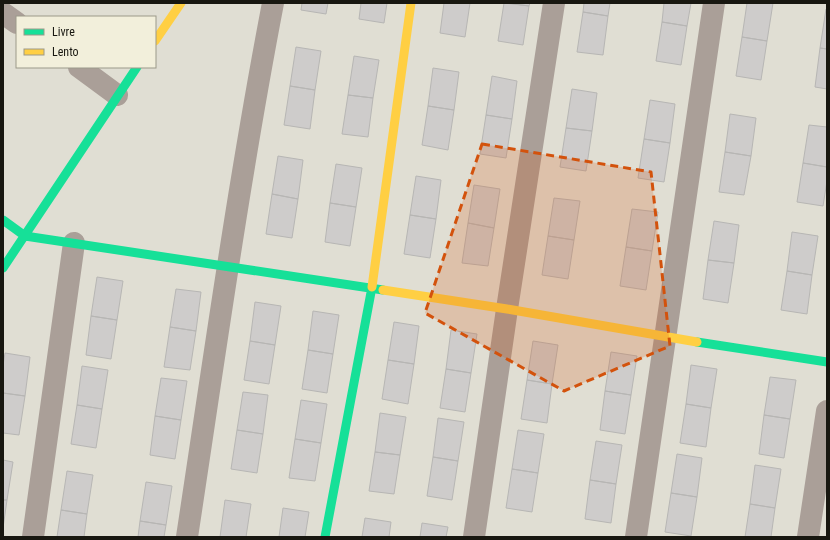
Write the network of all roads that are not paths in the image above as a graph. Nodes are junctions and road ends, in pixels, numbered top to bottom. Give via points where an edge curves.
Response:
1 (181, 3) edge
2 (273, 3) edge
3 (411, 3) edge
4 (554, 3) edge
5 (714, 3) edge
6 (3, 13) edge
7 (16, 22) edge
8 (156, 40) edge
9 (80, 68) edge
10 (136, 68) edge
11 (117, 94) junction
12 (3, 220) edge
13 (25, 236) junction
14 (74, 243) junction
15 (228, 267) junction
16 (3, 268) edge
17 (372, 289) junction
18 (507, 309) junction
19 (665, 337) junction
20 (827, 362) edge
21 (827, 411) edge
22 (32, 537) edge
23 (187, 537) edge
24 (325, 537) edge
25 (474, 537) edge
26 (636, 537) edge
27 (808, 537) edge

1 - 8 street
2 - 15 street
3 - 17 street
4 - 18 street
5 - 19 street
6 - 7 street
9 - 11 street
10 - 11 street
11 - 13 street
12 - 13 street
13 - 14 street
13 - 16 street
14 - 15 street
14 - 22 street
15 - 17 street
15 - 23 street
17 - 18 street
17 - 24 street
18 - 19 street
18 - 25 street
19 - 20 street
19 - 26 street
21 - 27 street

